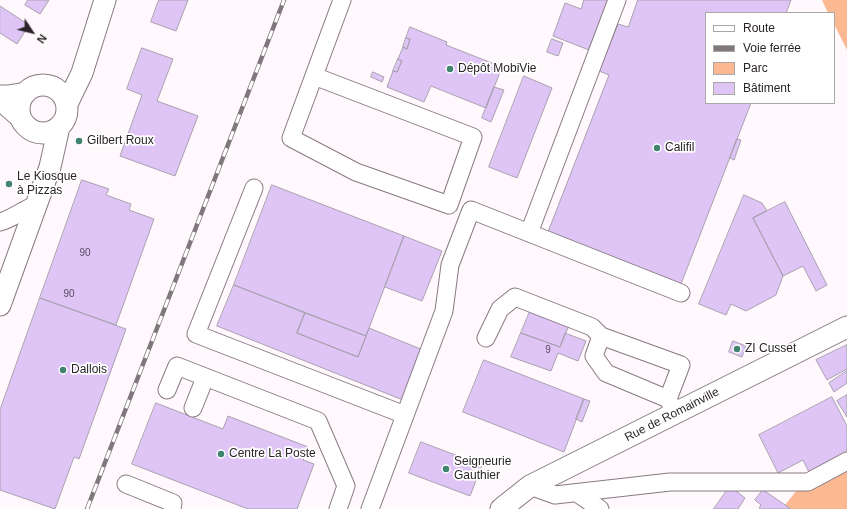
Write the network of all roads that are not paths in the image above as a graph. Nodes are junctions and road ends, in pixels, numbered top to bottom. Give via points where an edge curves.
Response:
1 (105, 0) edge
2 (342, 0) edge
3 (616, 0) edge
4 (86, 58) junction
5 (314, 76) junction
6 (51, 87) junction
7 (28, 91) junction
8 (0, 94) edge
9 (0, 102) edge
10 (67, 104) junction
11 (59, 127) junction
12 (30, 128) junction
13 (44, 180) junction
14 (254, 188) dead end
15 (35, 205) junction
16 (0, 222) edge
17 (529, 233) junction
18 (681, 293) dead end
19 (0, 305) edge
20 (847, 327) edge
21 (602, 336) junction
22 (486, 338) dead end
23 (205, 378) junction
24 (167, 390) dead end
25 (672, 406) junction
26 (193, 408) dead end
27 (405, 415) junction
28 (847, 461) edge
29 (126, 484) dead end
30 (530, 486) junction
31 (577, 493) junction
32 (172, 509) edge
33 (338, 509) edge
34 (370, 509) edge
35 (502, 509) edge
36 (600, 509) edge

1 - 4 main road
2 - 5 street
3 - 17 street
4 - 6 main road
4 - 10 main road via 82,73
5 - 5 street via 291,138 356,172 449,205 473,136
6 - 7 main road via 40,85
6 - 10 main road via 62,94
7 - 8 street
7 - 12 main road via 21,99 19,110
9 - 12 street
10 - 11 main road via 66,118
11 - 12 main road via 46,133
11 - 13 main road via 50,167
12 - 13 main road via 39,138
13 - 15 main road
14 - 27 street via 196,334
15 - 16 street
15 - 19 main road
17 - 18 street
17 - 27 street via 471,210 450,265 444,311
20 - 25 main road, Rue de Romainville
21 - 22 street via 592,327 515,297 500,309
21 - 25 street via 594,356 606,373
21 - 25 street via 681,365
23 - 24 street via 177,366
23 - 26 street
23 - 33 street via 318,421 346,486
25 - 30 main road, Rue de Romainville
27 - 34 street
28 - 31 street via 808,482 670,482
29 - 32 street via 173,503
30 - 31 street via 555,495
30 - 35 main road, Rue de Romainville
31 - 36 street

